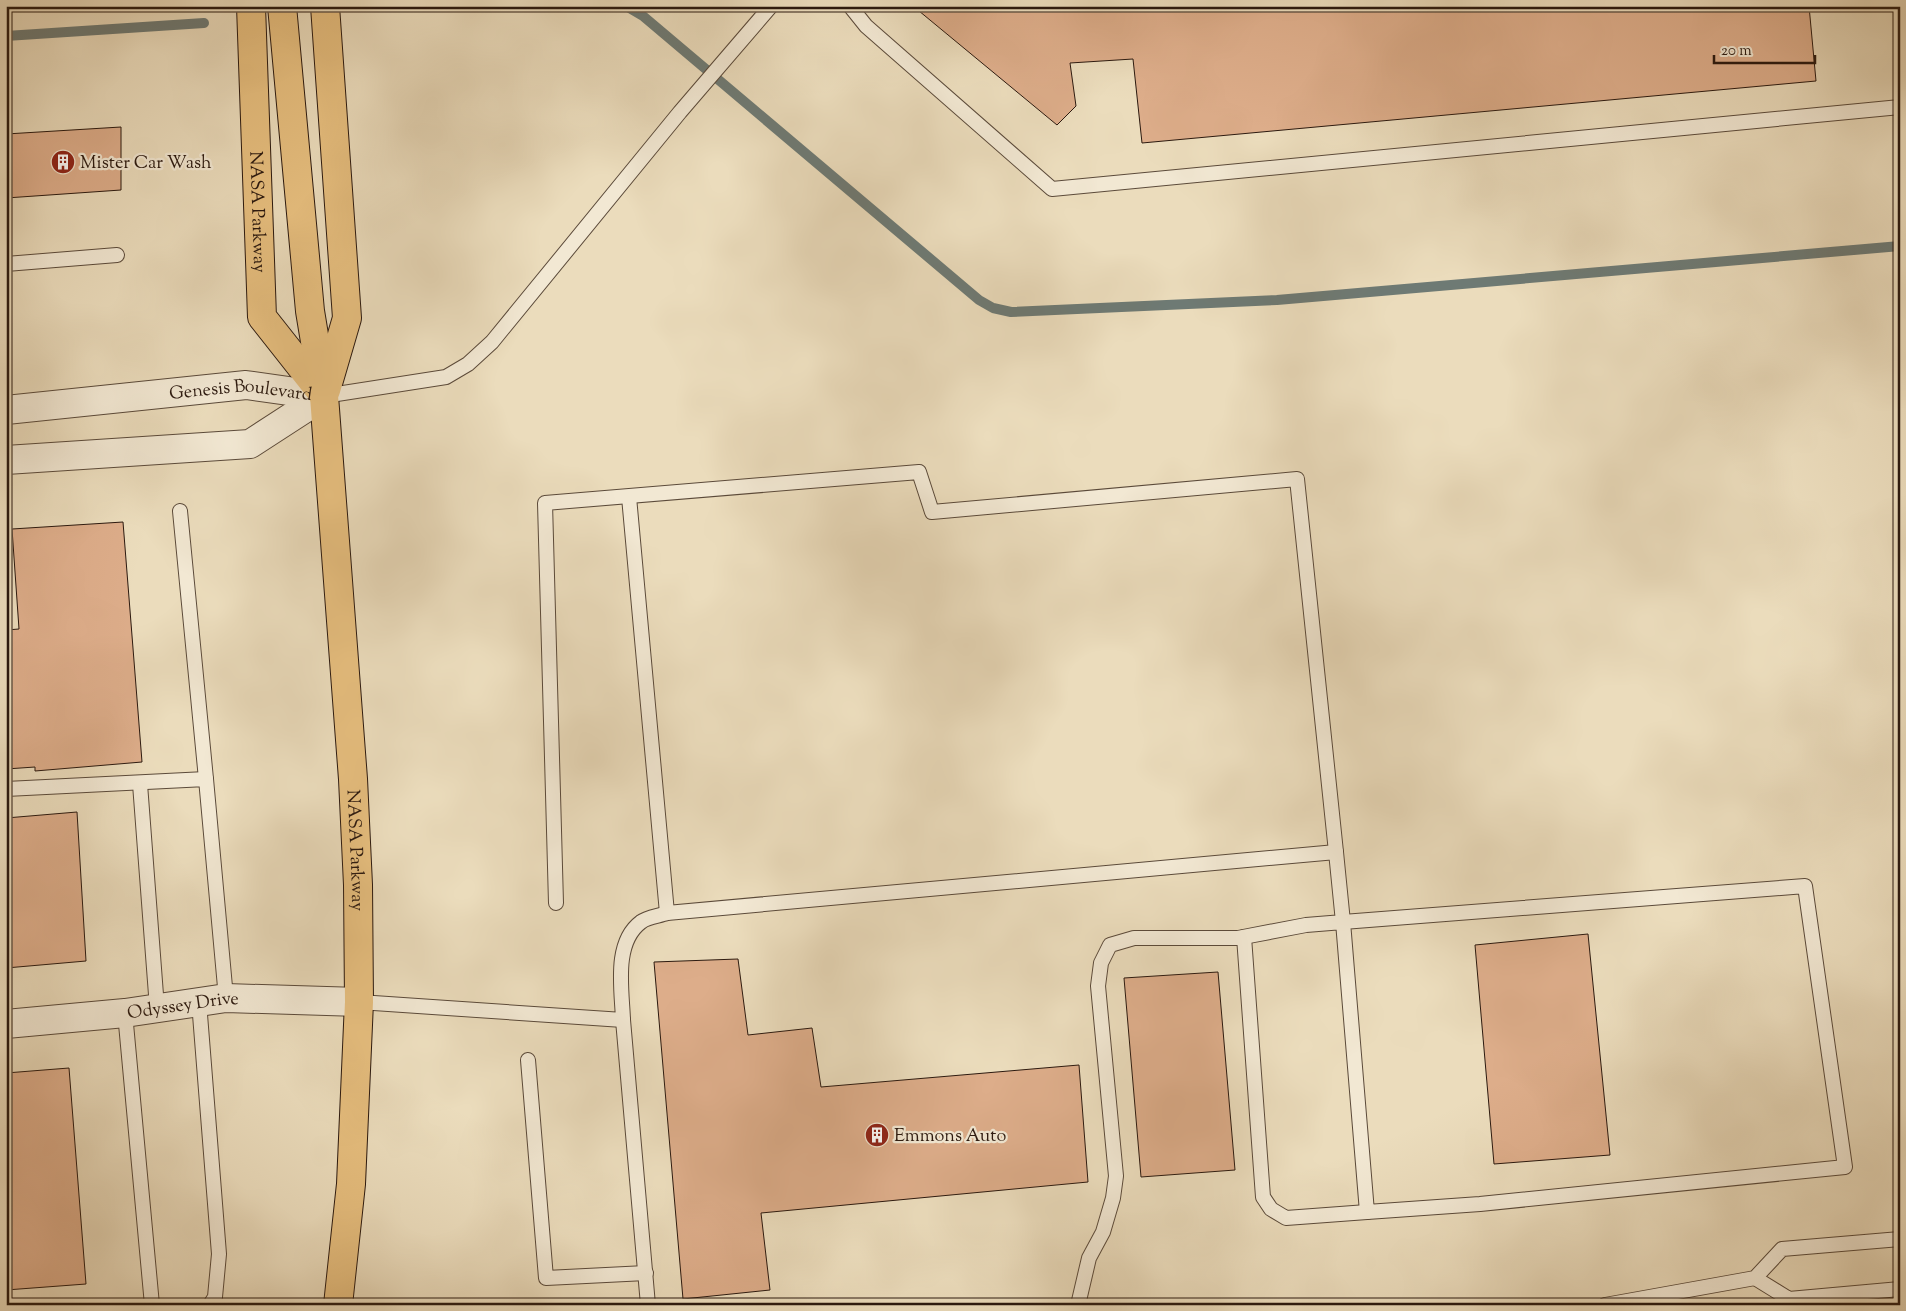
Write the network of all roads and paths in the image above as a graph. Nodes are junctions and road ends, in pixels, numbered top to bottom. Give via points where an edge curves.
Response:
1 (251, 6) edge
2 (282, 6) edge
3 (325, 6) edge
4 (771, 6) edge
5 (850, 6) edge
6 (1900, 107) edge
7 (117, 255) dead end
8 (6, 264) edge
9 (324, 396) junction
10 (6, 410) edge
11 (6, 460) edge
12 (629, 497) junction
13 (180, 511) dead end
14 (206, 779) junction
15 (140, 784) junction
16 (6, 789) edge
17 (1336, 852) junction
18 (556, 903) dead end
19 (667, 913) junction
20 (1343, 922) junction
21 (1244, 937) junction
22 (226, 998) junction
23 (199, 1002) junction
24 (359, 1002) junction
25 (157, 1008) junction
26 (125, 1013) junction
27 (622, 1020) junction
28 (6, 1024) edge
29 (528, 1060) dead end
30 (1367, 1212) junction
31 (1900, 1239) edge
32 (646, 1273) junction
33 (1755, 1278) junction
34 (1900, 1288) edge
35 (152, 1305) edge
36 (210, 1305) edge
37 (338, 1305) edge
38 (648, 1305) edge
39 (1078, 1305) edge
40 (1605, 1305) edge

1 - 9 main road, NASA Parkway via 262,317
2 - 9 main road, NASA Parkway via 310,311
3 - 9 main road, NASA Parkway via 347,318
4 - 9 lane via 492,342 468,364 446,378
5 - 6 lane via 866,26 1052,189
7 - 8 lane
9 - 10 street, Genesis Boulevard via 246,385
9 - 11 street, Genesis Boulevard via 250,444
9 - 24 main road, NASA Parkway via 353,779
12 - 17 lane via 919,472 932,512 1297,479
12 - 18 lane via 545,503
12 - 19 lane
13 - 14 lane
14 - 15 lane
14 - 22 lane
15 - 16 lane
15 - 25 lane
17 - 19 lane
17 - 20 lane
19 - 27 lane via 641,922 627,939 621,966
20 - 21 lane via 1306,925
20 - 30 lane
20 - 30 lane via 1805,886 1845,1167 1480,1204
21 - 30 lane via 1263,1197 1271,1209 1286,1218
21 - 39 lane via 1134,938 1110,945 1101,963 1098,986 1116,1176 1103,1232 1089,1258
22 - 23 street, Odyssey Drive
22 - 24 street, Odyssey Drive
23 - 25 street, Odyssey Drive
23 - 36 lane via 219,1254 215,1297
24 - 27 lane
24 - 37 main road, NASA Parkway via 350,1184
25 - 26 street, Odyssey Drive
26 - 28 street, Odyssey Drive
26 - 35 lane
27 - 32 lane
29 - 32 lane via 546,1278
31 - 33 lane via 1782,1249
32 - 38 lane
33 - 34 lane via 1789,1299
33 - 40 lane

